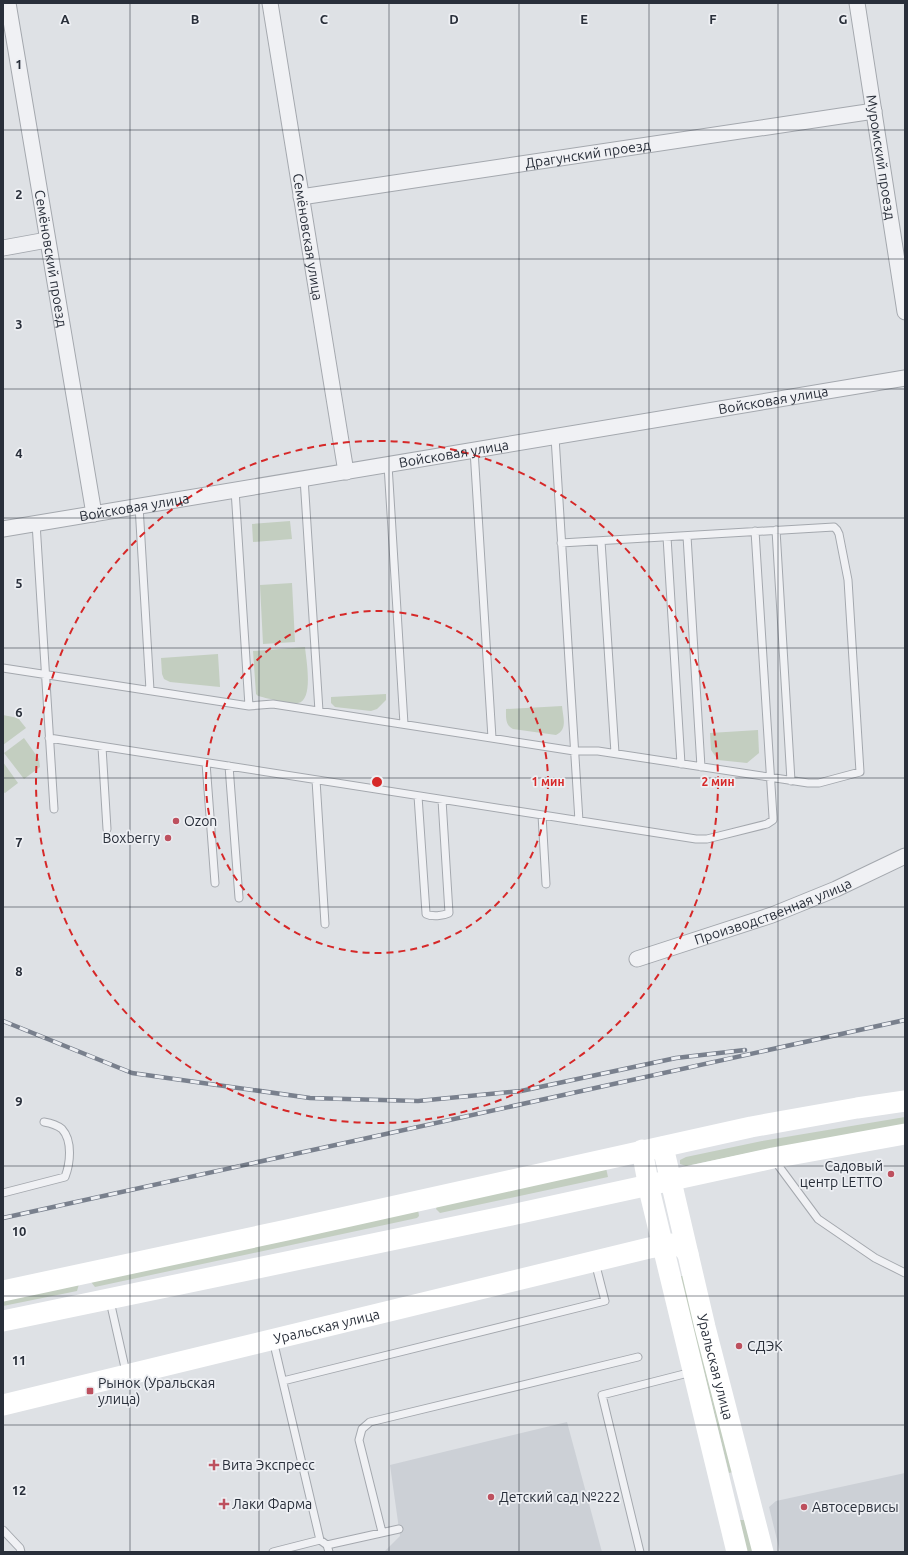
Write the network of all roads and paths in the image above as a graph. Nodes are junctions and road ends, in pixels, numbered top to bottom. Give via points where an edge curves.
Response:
1 (8, 3) edge
2 (270, 3) edge
3 (857, 3) edge
4 (874, 111) junction
5 (301, 197) junction
6 (47, 240) junction
7 (3, 248) edge
8 (905, 312) edge
9 (905, 378) edge
10 (555, 436) junction
11 (474, 450) junction
12 (388, 465) junction
13 (346, 472) junction
14 (304, 478) junction
15 (235, 490) junction
16 (138, 506) junction
17 (94, 514) junction
18 (36, 523) junction
19 (3, 529) edge
20 (776, 530) junction
21 (755, 531) junction
22 (687, 536) junction
23 (667, 537) junction
24 (602, 541) junction
25 (561, 543) junction
26 (3, 668) edge
27 (45, 674) junction
28 (150, 690) junction
29 (249, 706) junction
30 (319, 711) junction
31 (404, 724) junction
32 (49, 738) junction
33 (492, 738) junction
34 (102, 747) junction
35 (574, 751) junction
36 (615, 753) junction
37 (206, 763) junction
38 (681, 764) junction
39 (229, 766) junction
40 (702, 767) junction
41 (771, 778) junction
42 (316, 780) junction
43 (791, 781) junction
44 (418, 796) junction
45 (442, 800) junction
46 (54, 809) dead end
47 (542, 815) junction
48 (579, 821) junction
49 (107, 829) dead end
50 (905, 856) edge
51 (215, 883) dead end
52 (546, 884) dead end
53 (239, 898) dead end
54 (325, 924) dead end
55 (637, 959) dead end
56 (905, 1101) edge
57 (44, 1122) dead end
58 (905, 1134) edge
59 (663, 1147) junction
60 (642, 1150) junction
61 (773, 1158) junction
62 (670, 1181) junction
63 (649, 1185) junction
64 (3, 1193) edge
65 (660, 1244) junction
66 (688, 1254) junction
67 (594, 1261) junction
68 (905, 1273) edge
69 (3, 1291) edge
70 (109, 1298) junction
71 (3, 1321) edge
72 (273, 1338) junction
73 (638, 1357) dead end
74 (694, 1371) junction
75 (126, 1375) junction
76 (282, 1380) junction
77 (3, 1405) edge
78 (736, 1495) junction
79 (399, 1529) dead end
80 (3, 1530) edge
81 (382, 1532) junction
82 (320, 1540) junction
83 (328, 1548) edge
84 (21, 1552) edge
85 (273, 1552) edge
86 (640, 1552) edge
87 (737, 1552) edge
88 (763, 1552) edge

1 - 6 street, Семёновский проезд
2 - 5 street, Семёновская улица
3 - 4 street, Муромский проезд
4 - 5 street, Драгунский проезд
4 - 8 street, Муромский проезд
5 - 13 street, Семёновская улица
6 - 7 street
6 - 17 street, Семёновский проезд
9 - 10 street, Войсковая улица
10 - 11 street, Войсковая улица
10 - 25 lane
11 - 12 street, Войсковая улица
11 - 33 lane
12 - 13 street, Войсковая улица
12 - 31 lane
13 - 14 street, Войсковая улица
14 - 15 street, Войсковая улица
14 - 30 lane
15 - 16 street, Войсковая улица
15 - 29 lane
16 - 17 street, Войсковая улица
16 - 28 lane
17 - 18 street, Войсковая улица
18 - 19 street, Войсковая улица
18 - 27 lane
20 - 21 lane
20 - 43 lane
20 - 43 lane via 834,527 839,534 848,580 860,772 813,784
21 - 22 lane
21 - 41 lane
22 - 23 lane
22 - 40 lane
23 - 24 lane
23 - 38 lane
24 - 25 lane
24 - 36 lane
25 - 35 lane
26 - 27 lane
27 - 28 lane
27 - 32 lane
28 - 29 lane
29 - 30 lane via 273,704
30 - 31 lane
31 - 33 lane
32 - 34 lane
32 - 46 lane
33 - 35 lane
34 - 37 lane
34 - 49 lane
35 - 36 lane
35 - 48 lane
36 - 38 lane
37 - 39 lane
37 - 51 lane
38 - 40 lane
39 - 42 lane
39 - 53 lane
40 - 41 lane
41 - 43 lane
41 - 48 lane via 771,823 707,839
42 - 44 lane
42 - 54 lane
44 - 45 lane
44 - 45 lane via 426,913 430,916 449,913
45 - 47 lane
47 - 48 lane
47 - 52 lane
50 - 55 street, Производственная улица via 836,889 772,915
56 - 59 main road via 758,1126
57 - 64 lane via 62,1129 68,1142 69,1167 65,1178
58 - 61 main road
59 - 60 main road
59 - 62 main road, Уральская улица
60 - 63 main road, Уральская улица
60 - 69 main road
61 - 62 main road
61 - 68 lane via 818,1219 875,1258
62 - 63 main road
62 - 66 main road, Уральская улица
63 - 65 main road, Уральская улица
63 - 70 main road
65 - 66 main road via 678,1245
65 - 67 main road, Уральская улица
65 - 74 main road, Уральская улица
66 - 78 main road, Уральская улица via 705,1327
67 - 72 main road, Уральская улица
67 - 76 lane via 605,1301
70 - 71 main road
70 - 75 lane
72 - 75 main road, Уральская улица
72 - 76 lane
73 - 81 lane via 370,1422 362,1429 359,1440
74 - 78 main road, Уральская улица
74 - 86 lane via 602,1395
75 - 77 main road, Уральская улица
76 - 82 lane
78 - 87 main road, Уральская улица
78 - 88 main road, Уральская улица
79 - 81 lane
80 - 84 lane
81 - 83 lane
82 - 83 lane
82 - 85 lane

